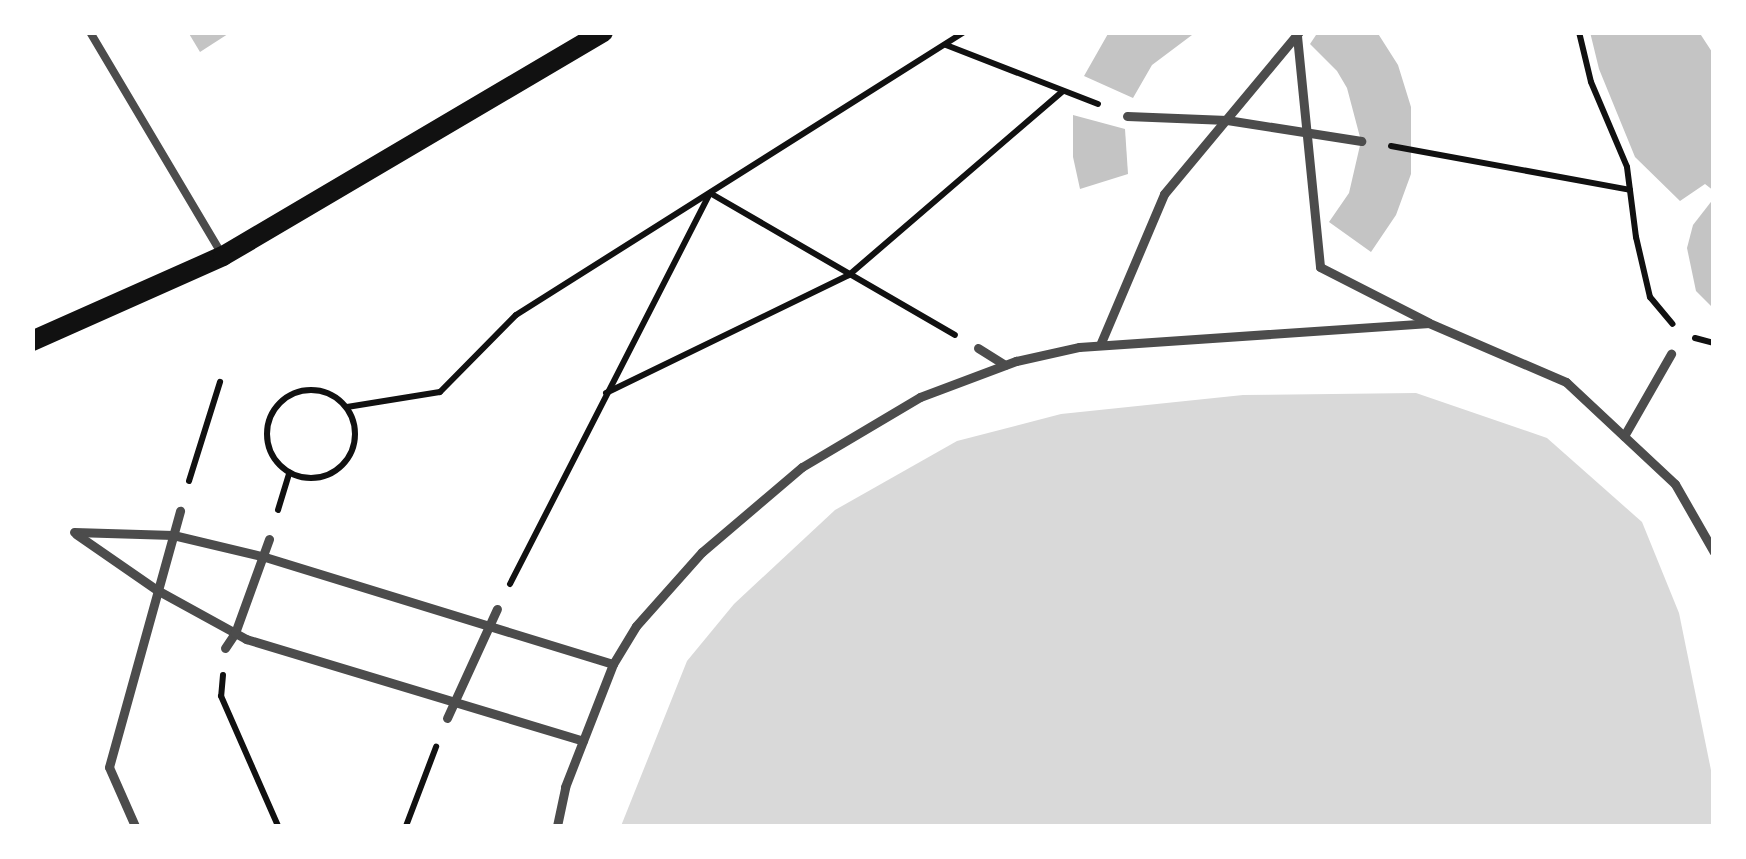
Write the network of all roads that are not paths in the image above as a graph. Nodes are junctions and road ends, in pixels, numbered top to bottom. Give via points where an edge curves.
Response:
1 (90, 32) edge
2 (603, 32) edge
3 (1298, 34) edge
4 (1127, 116) road end
5 (1227, 120) junction
6 (1308, 133) junction
7 (1360, 141) road end
8 (223, 256) junction
9 (1428, 323) junction
10 (32, 341) edge
11 (1100, 345) junction
12 (978, 348) road end
13 (1671, 354) dead end
14 (1006, 364) junction
15 (1624, 436) junction
16 (180, 511) road end
17 (173, 535) junction
18 (270, 540) dead end
19 (1714, 552) edge
20 (266, 557) junction
21 (158, 590) junction
22 (497, 609) road end
23 (490, 626) junction
24 (236, 633) junction
25 (225, 648) road end
26 (613, 664) junction
27 (456, 702) junction
28 (448, 718) road end
29 (583, 741) junction
30 (135, 826) edge
31 (557, 826) edge

1 - 8 lane
2 - 8 main road
3 - 5 street
3 - 6 street
4 - 5 street
5 - 6 street
5 - 11 street via 1164,194
6 - 7 street
6 - 9 street via 1320,266
8 - 10 main road
9 - 11 street
9 - 15 street via 1566,382
11 - 14 street
12 - 14 street
13 - 15 street
14 - 26 street via 920,397 802,467 702,552 636,626
15 - 19 street via 1675,484
16 - 17 street
17 - 20 street
17 - 21 street
17 - 21 street via 74,532
18 - 20 street
20 - 23 street
20 - 24 street
21 - 24 street
21 - 30 street via 109,767
22 - 23 street
23 - 26 street
23 - 27 street
24 - 25 street
24 - 27 street
26 - 29 street
27 - 28 street
27 - 29 street
29 - 31 street

